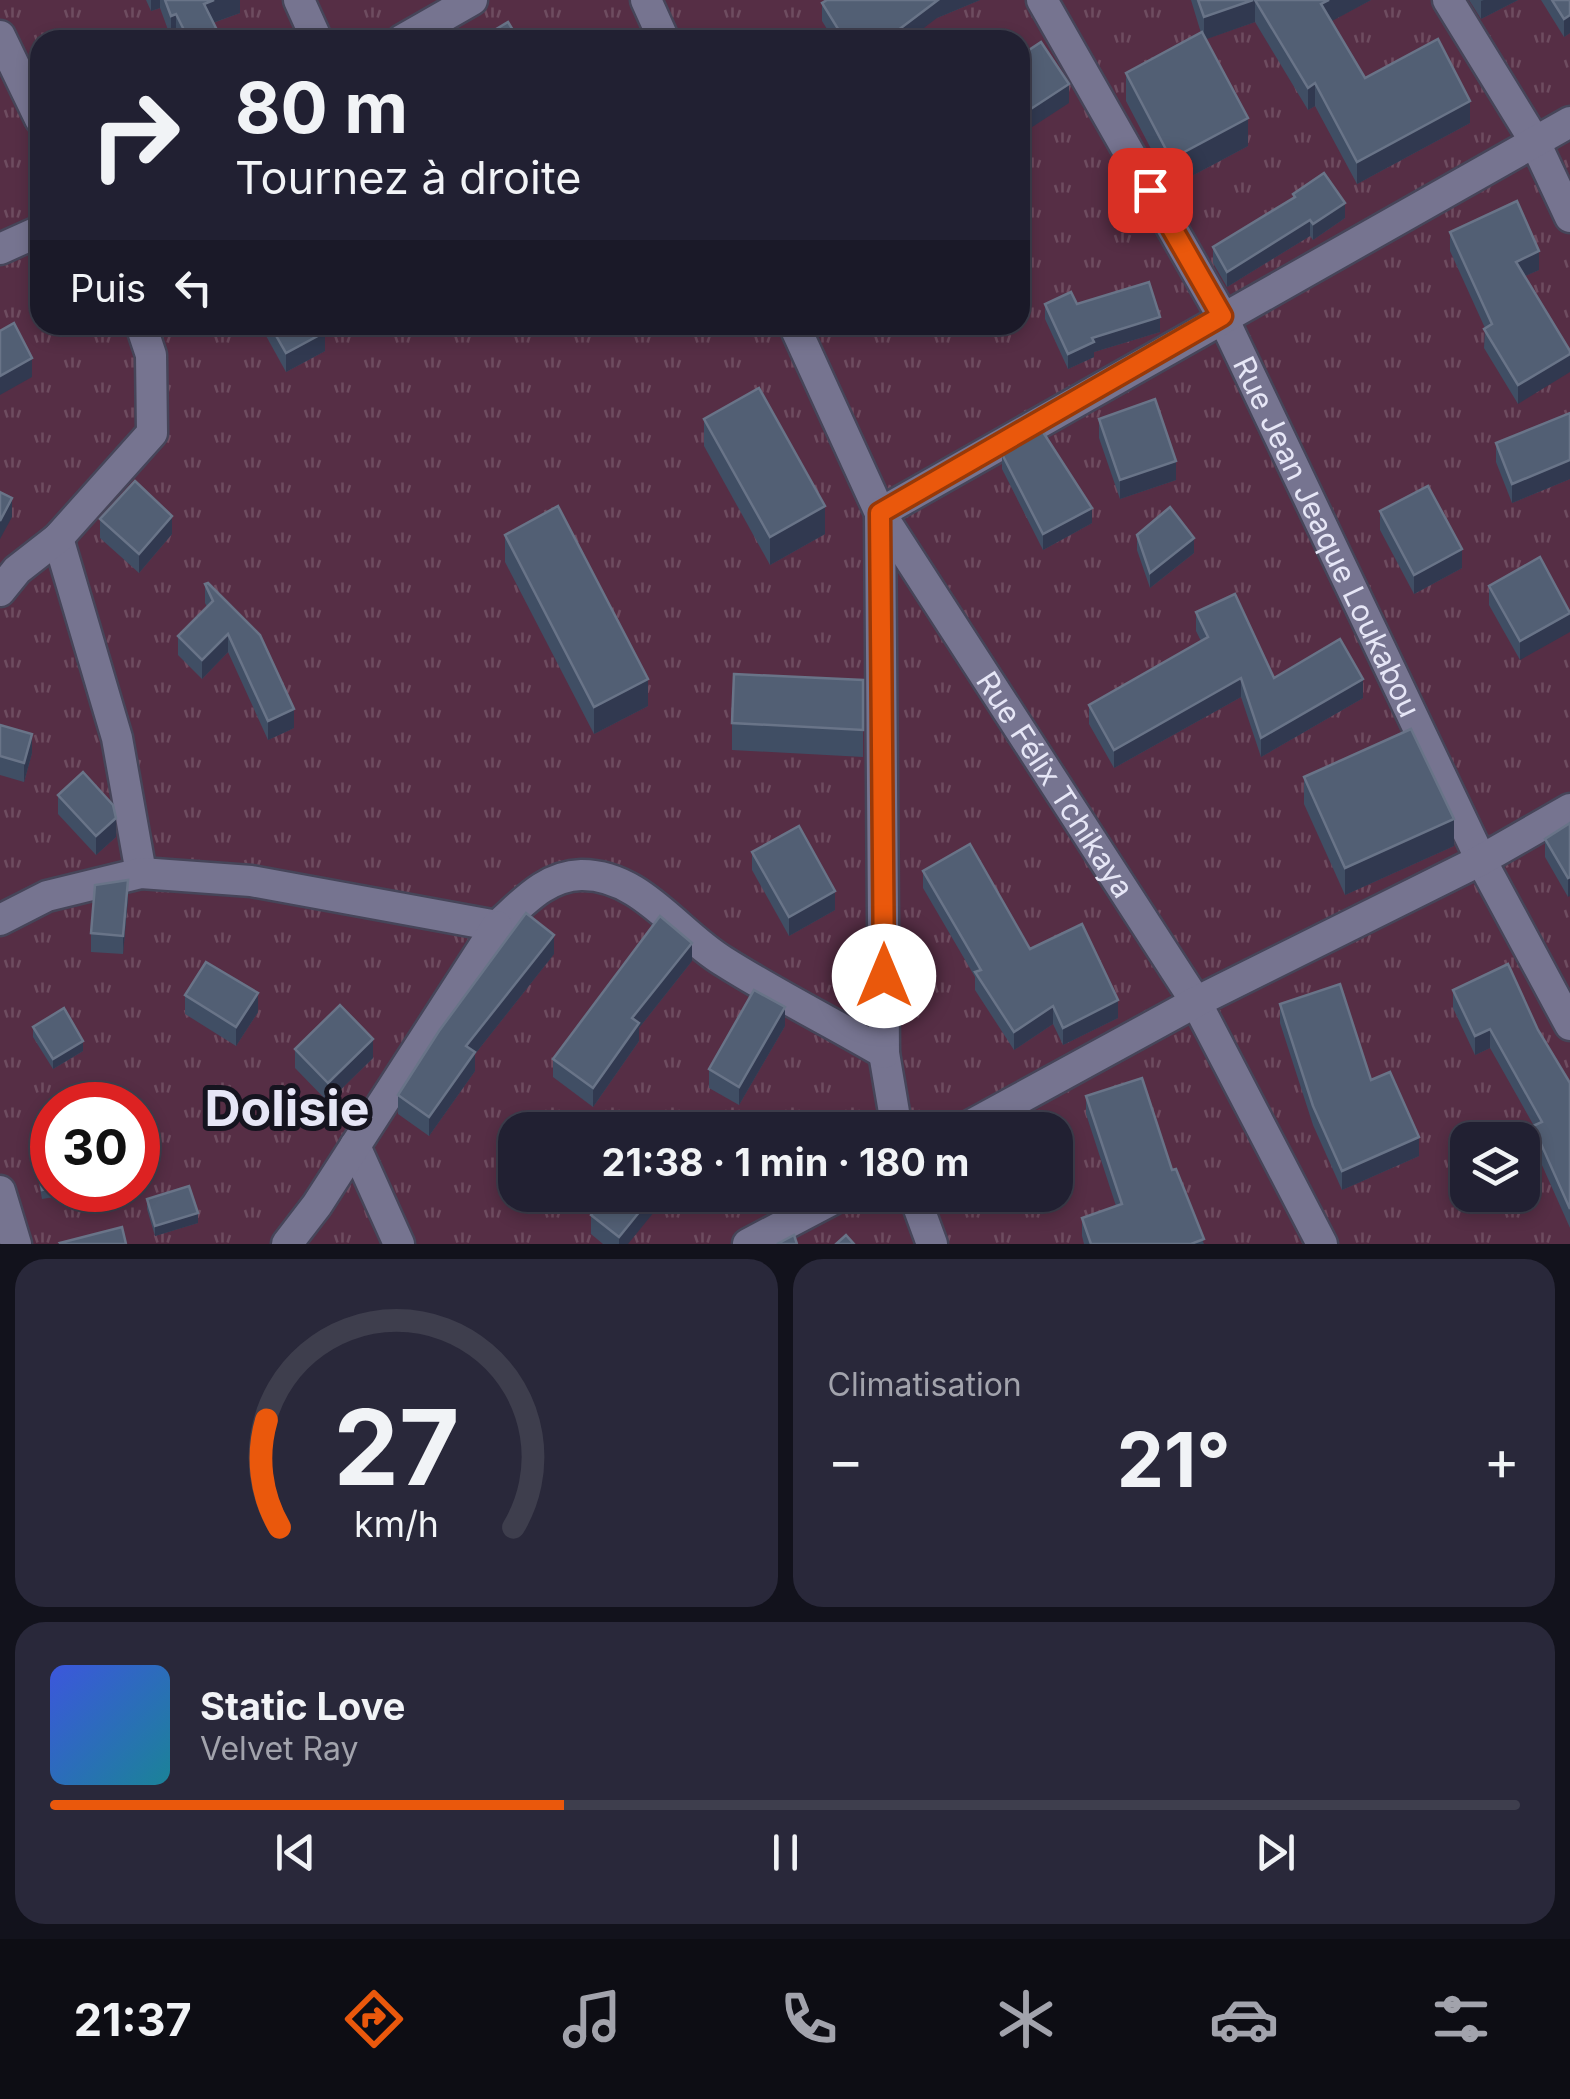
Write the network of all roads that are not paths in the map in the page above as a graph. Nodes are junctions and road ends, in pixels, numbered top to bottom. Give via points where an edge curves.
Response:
1 (299, 0) edge
2 (472, 0) edge
3 (646, 0) edge
4 (1042, 0) edge
5 (1448, 0) edge
6 (312, 30) edge
7 (420, 30) edge
8 (660, 30) edge
9 (0, 36) edge
10 (30, 98) edge
11 (1570, 122) edge
12 (1534, 140) junction
13 (1570, 218) edge
14 (30, 235) edge
15 (0, 248) edge
16 (1222, 316) junction
17 (144, 335) edge
18 (799, 335) edge
19 (880, 513) junction
20 (58, 538) junction
21 (0, 591) edge
22 (1570, 810) edge
23 (1481, 860) junction
24 (141, 874) junction
25 (0, 920) edge
26 (497, 926) junction
27 (1196, 1002) junction
28 (1570, 1025) edge
29 (884, 1053) junction
30 (894, 1112) edge
31 (995, 1112) edge
32 (356, 1146) junction
33 (0, 1191) edge
34 (809, 1212) edge
35 (920, 1212) edge
36 (16, 1244) edge
37 (287, 1244) edge
38 (399, 1244) edge
39 (748, 1244) edge
40 (932, 1244) edge
41 (1322, 1244) edge

1 - 6 street
2 - 7 street
3 - 8 street
4 - 16 street, Rue Jean Jeaque Loukabou
5 - 12 street
9 - 10 street
11 - 12 street
12 - 13 street
12 - 16 street
14 - 15 street
16 - 19 street
16 - 23 street, Rue Jean Jeaque Loukabou
17 - 20 street via 151,354 152,434
18 - 19 street, Rue Félix Tchikaya
19 - 27 street, Rue Félix Tchikaya
19 - 29 street
20 - 21 street
20 - 24 street via 117,738
22 - 23 street
23 - 27 street
23 - 28 street, Rue Jean Jeaque Loukabou
24 - 25 street via 47,896
24 - 26 street via 251,881
26 - 29 street via 550,881 606,877 667,913 719,960
26 - 32 street
27 - 31 street
27 - 41 street, Rue Félix Tchikaya
29 - 30 street
32 - 37 street
32 - 38 street
33 - 36 street
34 - 39 street
35 - 40 street

